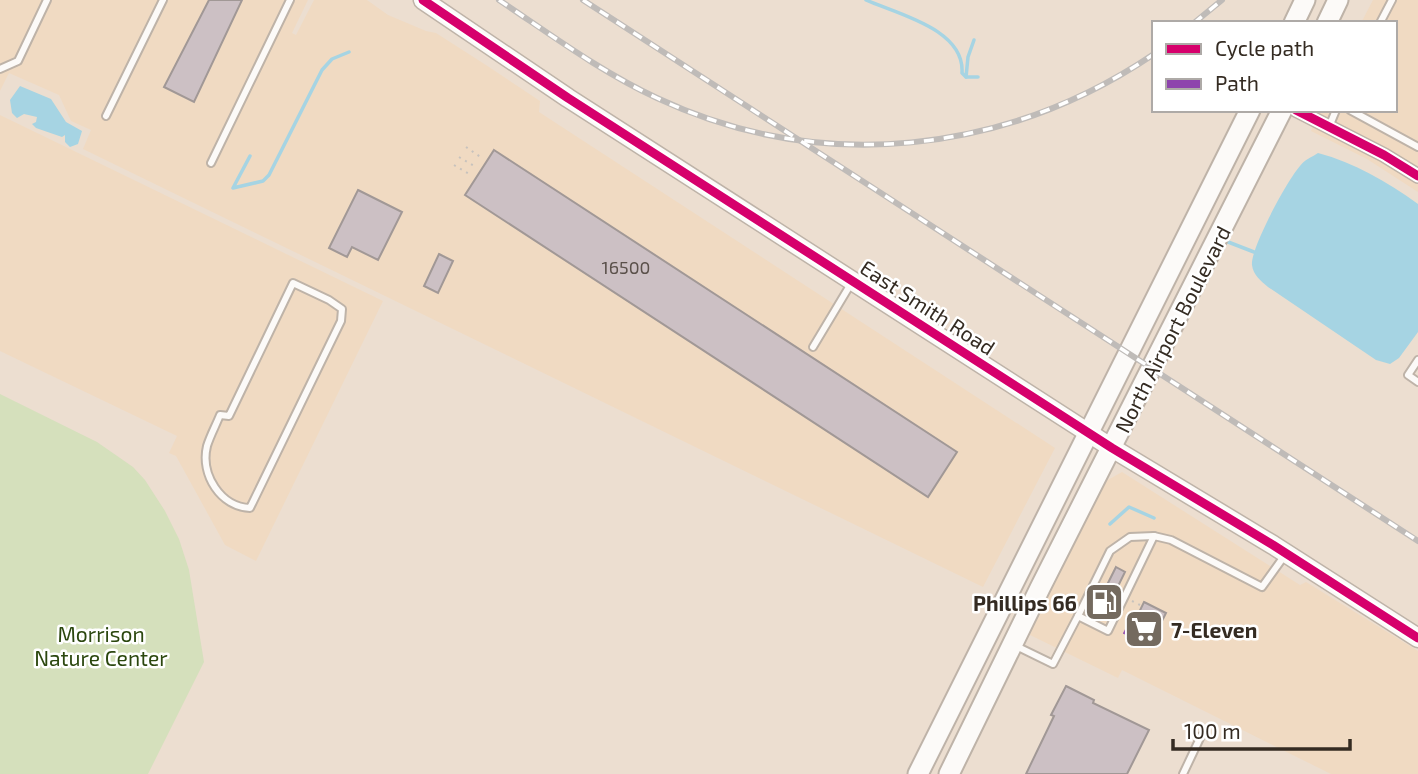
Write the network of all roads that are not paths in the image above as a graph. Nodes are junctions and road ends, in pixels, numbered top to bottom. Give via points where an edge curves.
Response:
1 (47, 0) edge
2 (163, 0) edge
3 (290, 0) edge
4 (423, 0) edge
5 (1306, 0) edge
6 (1338, 0) edge
7 (1392, 0) edge
8 (1295, 21) edge
9 (1328, 21) edge
10 (1381, 21) edge
11 (0, 69) edge
12 (1249, 112) edge
13 (1281, 112) edge
14 (1300, 112) edge
15 (1335, 112) edge
16 (1354, 112) edge
17 (106, 116) dead end
18 (1329, 127) junction
19 (1418, 147) edge
20 (211, 163) dead end
21 (1418, 176) edge
22 (853, 280) junction
23 (293, 283) joint
24 (813, 347) dead end
25 (1418, 360) edge
26 (1418, 382) edge
27 (1088, 432) junction
28 (1112, 447) junction
29 (1154, 536) junction
30 (1286, 554) junction
31 (1078, 616) junction
32 (1418, 638) edge
33 (1013, 644) junction
34 (1201, 736) dead end
35 (918, 774) edge
36 (949, 774) edge
37 (1183, 774) edge

1 - 11 lane via 18,61
2 - 17 lane
3 - 20 lane
4 - 22 street, East Smith Road
5 - 8 main road
6 - 9 main road
7 - 10 lane
12 - 27 main road, North Airport Boulevard
13 - 28 main road, North Airport Boulevard
14 - 18 street
15 - 18 lane
16 - 19 lane
18 - 21 street
22 - 24 lane
22 - 27 street, East Smith Road
23 - 23 lane via 229,416 220,415 206,447 209,479 225,501 238,508 250,508 341,321 342,309
25 - 26 lane via 1408,375
27 - 28 street, East Smith Road
27 - 35 main road, North Airport Boulevard
28 - 30 street, East Smith Road
28 - 33 main road, North Airport Boulevard
29 - 30 lane via 1171,540 1262,587
29 - 31 lane via 1130,537 1110,551
29 - 31 lane via 1108,631
30 - 32 street, East Smith Road
31 - 33 lane via 1053,664
33 - 36 main road, North Airport Boulevard
34 - 37 lane

